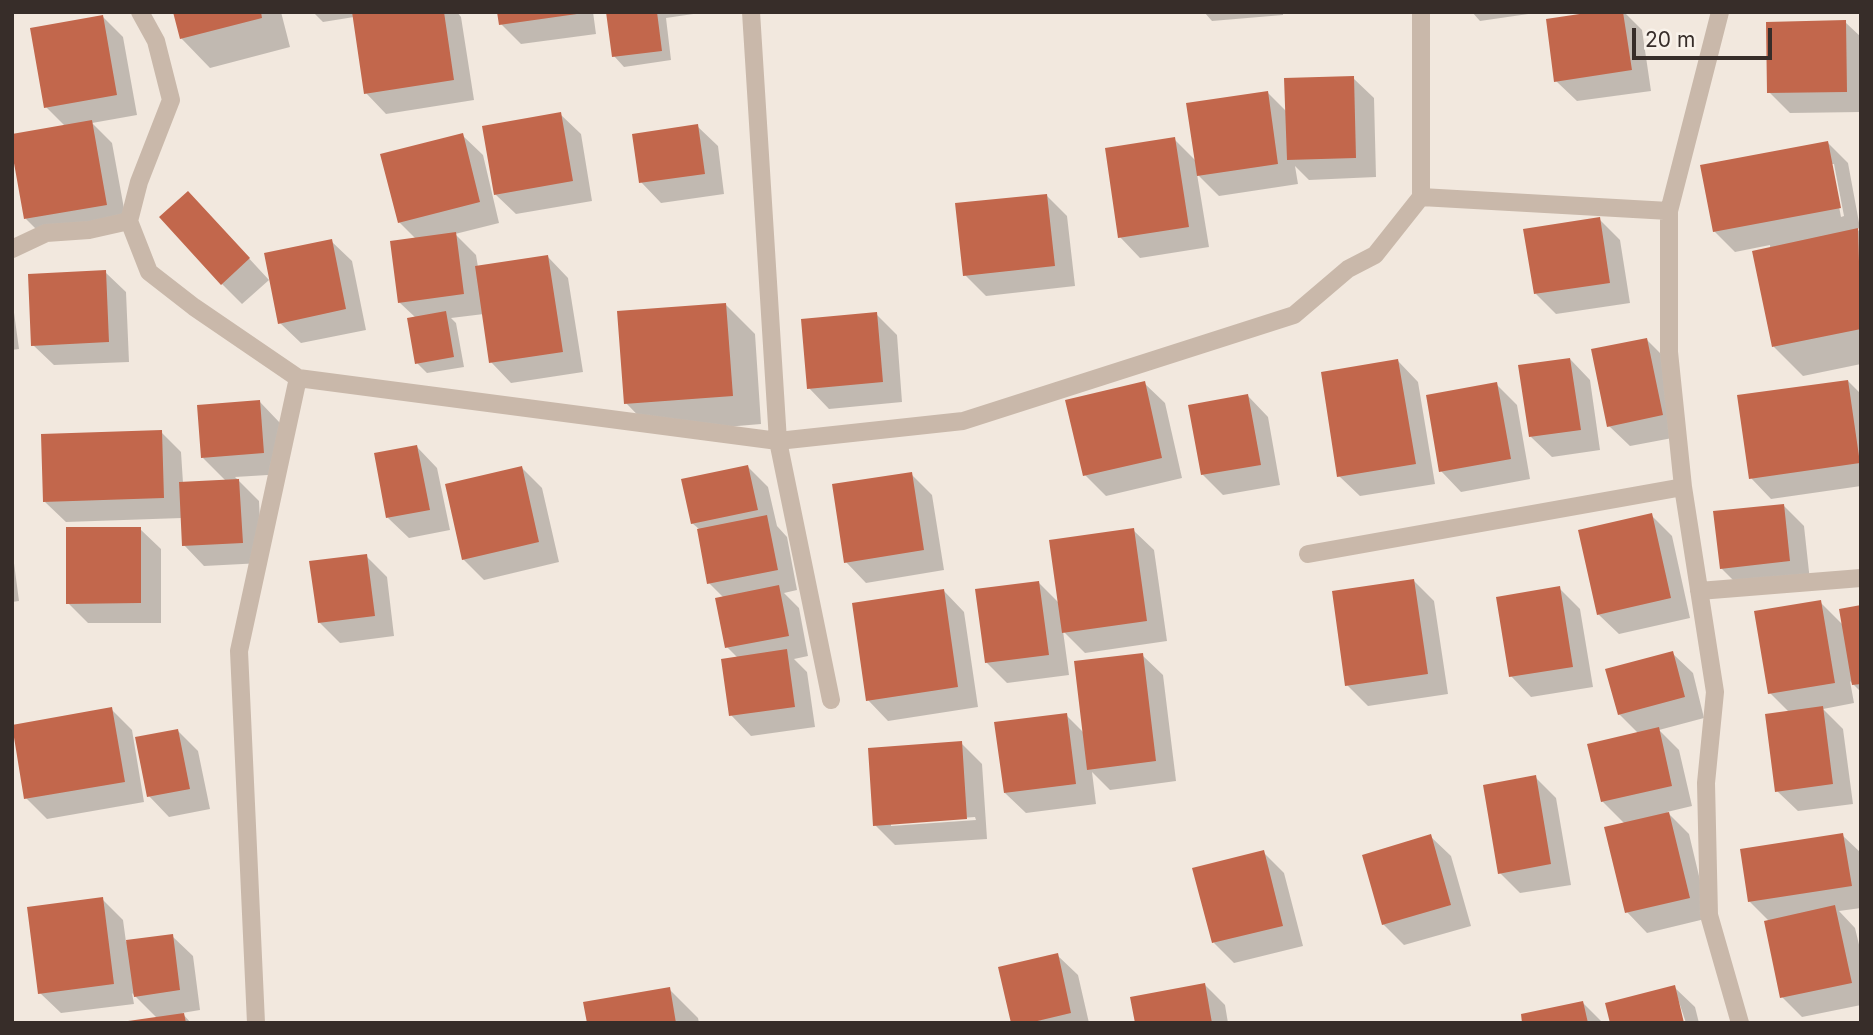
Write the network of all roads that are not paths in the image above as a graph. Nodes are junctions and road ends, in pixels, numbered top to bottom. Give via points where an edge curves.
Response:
1 (140, 12) edge
2 (751, 12) edge
3 (1421, 12) edge
4 (1720, 12) edge
5 (1421, 197) junction
6 (1669, 211) junction
7 (129, 221) junction
8 (12, 249) edge
9 (298, 378) junction
10 (778, 441) junction
11 (1683, 488) junction
12 (1308, 554) dead end
13 (1861, 578) edge
14 (1699, 591) junction
15 (831, 700) dead end
16 (256, 1023) edge
17 (1740, 1023) edge

1 - 7 street via 156,41 171,100
2 - 10 street
3 - 5 street
4 - 6 street
5 - 6 street
5 - 10 street via 1375,255 1348,270 1294,315 963,421
6 - 11 street via 1670,352
7 - 8 street via 46,233
7 - 9 street via 149,271
9 - 10 street
9 - 16 street via 239,651
10 - 15 street
11 - 12 street
11 - 14 street
13 - 14 street
14 - 17 street via 1715,692 1706,783 1709,915

